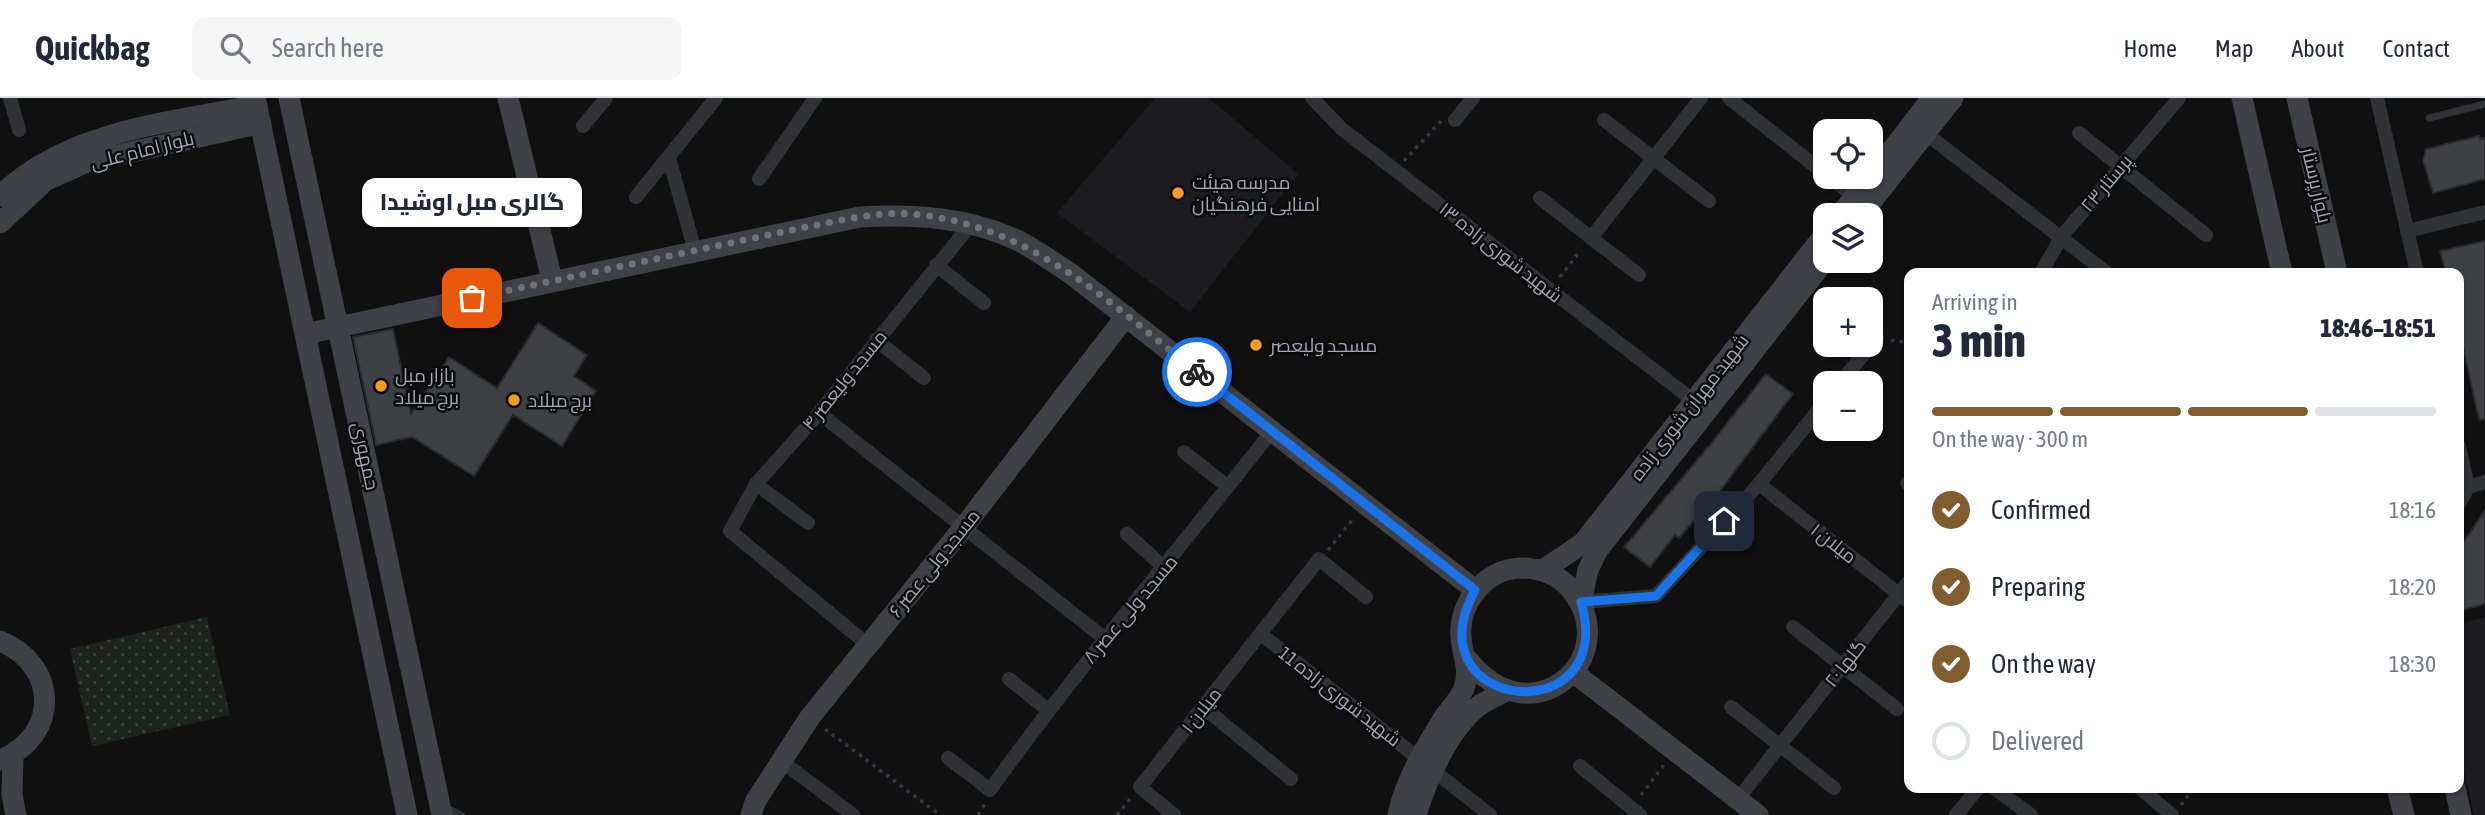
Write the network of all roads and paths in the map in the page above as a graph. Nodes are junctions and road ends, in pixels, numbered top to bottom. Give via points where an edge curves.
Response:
1 (10, 98) edge
2 (289, 98) edge
3 (508, 98) edge
4 (607, 98) edge
5 (716, 98) edge
6 (813, 98) edge
7 (1311, 98) edge
8 (1472, 98) edge
9 (1701, 98) edge
10 (1729, 98) edge
11 (1932, 98) edge
12 (1953, 98) edge
13 (2178, 98) edge
14 (2242, 98) edge
15 (2297, 98) edge
16 (2377, 98) edge
17 (2485, 104) edge
18 (257, 109) edge
19 (2429, 118) dead end
20 (1455, 120) joint
21 (1604, 120) dead end
22 (583, 126) dead end
23 (19, 130) dead end
24 (1925, 133) junction
25 (2079, 133) dead end
26 (669, 158) junction
27 (1654, 158) junction
28 (1883, 161) edge
29 (1813, 164) edge
30 (2119, 166) junction
31 (1396, 171) junction
32 (759, 179) dead end
33 (1842, 189) edge
34 (0, 196) edge
35 (636, 197) dead end
36 (1540, 198) dead end
37 (1709, 201) dead end
38 (1858, 203) edge
39 (1864, 203) edge
40 (2485, 212) edge
41 (0, 223) edge
42 (971, 224) junction
43 (2407, 231) junction
44 (2206, 234) dead end
45 (2062, 236) junction
46 (1591, 238) junction
47 (695, 251) junction
48 (1813, 251) edge
49 (936, 265) junction
50 (2044, 268) edge
51 (2101, 268) edge
52 (2281, 268) edge
53 (2336, 268) edge
54 (2416, 268) edge
55 (1814, 273) edge
56 (1639, 275) dead end
57 (552, 280) junction
58 (1550, 290) junction
59 (984, 303) dead end
60 (1126, 316) junction
61 (339, 327) junction
62 (305, 334) junction
63 (876, 340) junction
64 (1861, 357) edge
65 (1850, 371) edge
66 (924, 378) dead end
67 (1700, 406) junction
68 (819, 413) junction
69 (1813, 417) edge
70 (1272, 431) junction
71 (1184, 452) dead end
72 (2464, 466) edge
73 (2485, 482) edge
74 (756, 484) junction
75 (1759, 484) junction
76 (2469, 487) junction
77 (1228, 488) junction
78 (2464, 495) edge
79 (1365, 505) junction
80 (808, 523) dead end
81 (963, 528) junction
82 (1127, 534) dead end
83 (1319, 559) junction
84 (1165, 568) junction
85 (1543, 570) junction
86 (1475, 590) junction
87 (1366, 597) dead end
88 (1904, 598) edge
89 (1581, 602) junction
90 (1793, 627) dead end
91 (1261, 634) junction
92 (1104, 638) junction
93 (0, 641) edge
94 (867, 644) junction
95 (1468, 660) junction
96 (1842, 666) junction
97 (1573, 672) junction
98 (1009, 679) dead end
99 (1505, 691) junction
100 (1203, 706) junction
101 (1731, 707) dead end
102 (1897, 709) dead end
103 (1048, 710) junction
104 (810, 717) junction
105 (1780, 745) junction
106 (1675, 751) junction
107 (7, 757) edge
108 (948, 758) dead end
109 (780, 760) junction
110 (1427, 765) junction
111 (1580, 766) dead end
112 (1291, 779) dead end
113 (1140, 787) junction
114 (1835, 788) dead end
115 (1974, 793) edge
116 (2001, 793) edge
117 (2148, 793) edge
118 (2190, 793) edge
119 (2399, 793) edge
120 (2456, 793) edge
121 (1738, 799) junction
122 (441, 810) edge
123 (2176, 810) edge
124 (1632, 812) edge
125 (16, 815) edge
126 (407, 815) edge
127 (461, 815) edge
128 (751, 815) edge
129 (853, 815) edge
130 (940, 815) edge
131 (1117, 815) edge
132 (1174, 815) edge
133 (1398, 815) edge
134 (1416, 815) edge
135 (1490, 815) edge
136 (1758, 815) edge
137 (1956, 815) edge
138 (2031, 815) edge
139 (2404, 815) edge
140 (2461, 815) edge

1 - 23 street
2 - 61 street, جمهوری
3 - 57 street
4 - 22 street
5 - 26 street
6 - 32 street
7 - 31 street, شهید شوری زاده ۱۳
8 - 20 street
9 - 27 street
10 - 29 street
11 - 28 street
12 - 24 street
13 - 30 street, پرستار ۲۳
14 - 52 street
15 - 53 street, بلوار پرستار
16 - 43 street
17 - 19 lane
18 - 34 street, بلوار امام علی via 110,135 80,145 35,166
18 - 41 street, بلوار امام علی via 87,162 45,181
18 - 62 street, جمهوری
20 - 31 path via 1437,121
21 - 27 street
24 - 39 street
24 - 45 street
25 - 30 street
26 - 35 street
26 - 47 street
27 - 37 street
27 - 46 street
30 - 44 street
30 - 45 street, پرستار ۲۳
31 - 58 street, شهید شوری زاده ۱۳
33 - 38 street
36 - 46 street
40 - 43 street
42 - 47 street via 910,214 860,217
42 - 49 street, مسجد ولیعصر ۴
42 - 60 street via 1019,241
43 - 54 street
45 - 50 street, پرستار ۲۳
45 - 51 street
46 - 56 street
46 - 58 path
47 - 57 street
48 - 67 street, شهید مهران شوری زاده
49 - 59 street
49 - 63 street, مسجد ولیعصر ۴
55 - 67 street, شهید مهران شوری زاده
57 - 61 street
58 - 67 street, شهید شوری زاده ۱۳
60 - 70 street
60 - 81 street, مسجد ولی عصر ۶
61 - 62 street
61 - 122 street, جمهوری
62 - 126 street, جمهوری
63 - 66 street
63 - 68 street, مسجد ولیعصر ۴
64 - 65 street
67 - 85 street, شهید مهران شوری زاده via 1583,542
67 - 89 street, شهید مهران شوری زاده via 1597,551
68 - 74 street, مسجد ولیعصر ۴
68 - 81 street
69 - 75 street
70 - 77 street, مسجد ولی عصر ۸
70 - 79 street
71 - 77 street
72 - 76 street
73 - 76 street
74 - 80 street
74 - 94 street, مسجد ولیعصر ۴ via 730,531
75 - 88 street, میلان ۱
75 - 89 street via 1656,596
76 - 78 street
77 - 84 street, مسجد ولی عصر ۸
79 - 83 path
79 - 86 street
81 - 92 street
81 - 94 street, مسجد ولی عصر ۶
82 - 84 street
83 - 87 street
83 - 91 street, میلان ۱
84 - 92 street, مسجد ولی عصر ۸
85 - 86 street via 1519,568 1495,575
85 - 89 street via 1565,582
86 - 95 street via 1464,612 1461,637
88 - 96 street, گلها ۲۰
89 - 97 street via 1588,625 1585,650
90 - 96 street
91 - 100 street, میلان ۱
91 - 110 street, شهید شوری زاده 11
92 - 103 street, مسجد ولی عصر ۸
93 - 107 street via 28,657 43,685 45,701 36,732
94 - 104 street, مسجد ولی عصر ۶
95 - 99 street via 1483,680
95 - 110 street via 1464,689
96 - 102 street
96 - 105 street, گلها ۲۰
97 - 99 street via 1553,687 1530,694
97 - 106 street
98 - 103 street
99 - 110 street via 1479,706
100 - 112 street
100 - 113 street, میلان ۱
101 - 105 street
103 - 108 street, مسجد ولی عصر ۸ via 990,790
104 - 109 street, مسجد ولی عصر ۶
104 - 130 path
105 - 114 street
105 - 121 street, گلها ۲۰
106 - 121 street
106 - 124 path
107 - 125 street
109 - 128 street, مسجد ولی عصر ۶
109 - 129 street
110 - 133 street
110 - 134 street
110 - 135 street, شهید شوری زاده 11
111 - 124 street
113 - 131 path
113 - 132 street
115 - 137 street
116 - 138 street
117 - 123 street
118 - 123 path
119 - 139 street
120 - 140 street
121 - 136 street
122 - 127 lane

